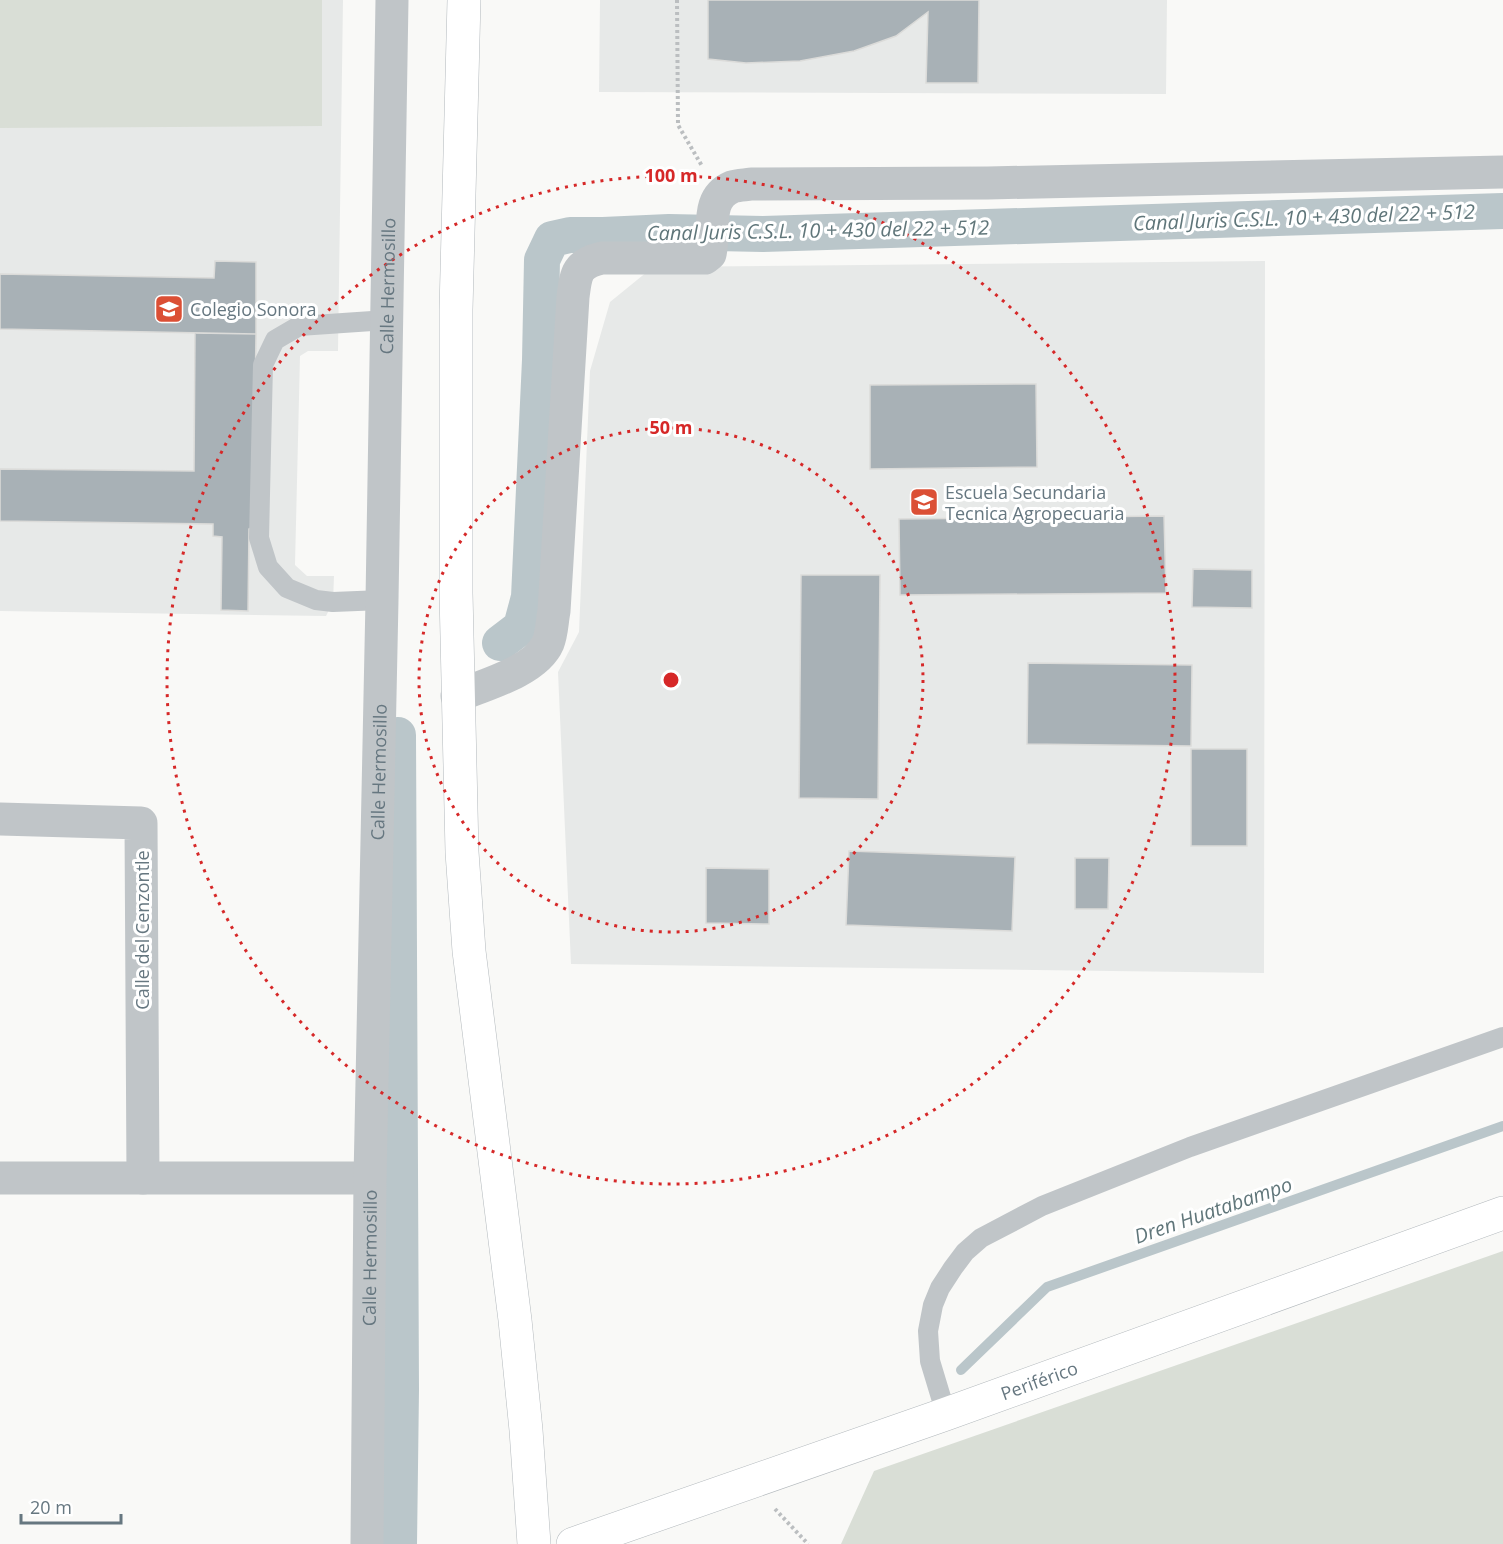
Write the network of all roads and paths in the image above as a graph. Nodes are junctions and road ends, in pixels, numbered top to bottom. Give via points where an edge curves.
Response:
1 (392, 0) edge
2 (464, 0) edge
3 (676, 0) edge
4 (1503, 172) edge
5 (716, 200) junction
6 (387, 320) junction
7 (382, 600) junction
8 (458, 696) junction
9 (0, 819) edge
10 (1503, 1037) edge
11 (0, 1178) edge
12 (143, 1178) junction
13 (370, 1178) junction
14 (1503, 1213) edge
15 (946, 1414) junction
16 (750, 1482) junction
17 (367, 1544) edge
18 (534, 1544) edge
19 (573, 1544) edge
20 (808, 1544) edge

1 - 6 street, Calle Hermosillo
2 - 8 main road via 456,310
3 - 5 path via 678,125
4 - 5 street via 751,184 733,187
5 - 8 street via 712,246 705,258 602,258 591,260 577,272 550,636 543,652 523,669
6 - 7 street, Calle Hermosillo
6 - 7 lane via 299,326 275,340 263,365 259,538 268,567 287,588 316,600
7 - 13 street, Calle Hermosillo
8 - 18 main road via 469,951 516,1331
9 - 12 street, Calle del Cenzontle via 141,823
10 - 15 lane via 1190,1147 1042,1206 981,1238 965,1252 940,1288 928,1330 930,1361
11 - 12 street
12 - 13 street
13 - 17 street, Calle Hermosillo
14 - 15 main road, Periférico
15 - 16 main road, Periférico
16 - 19 main road, Periférico
16 - 20 path

